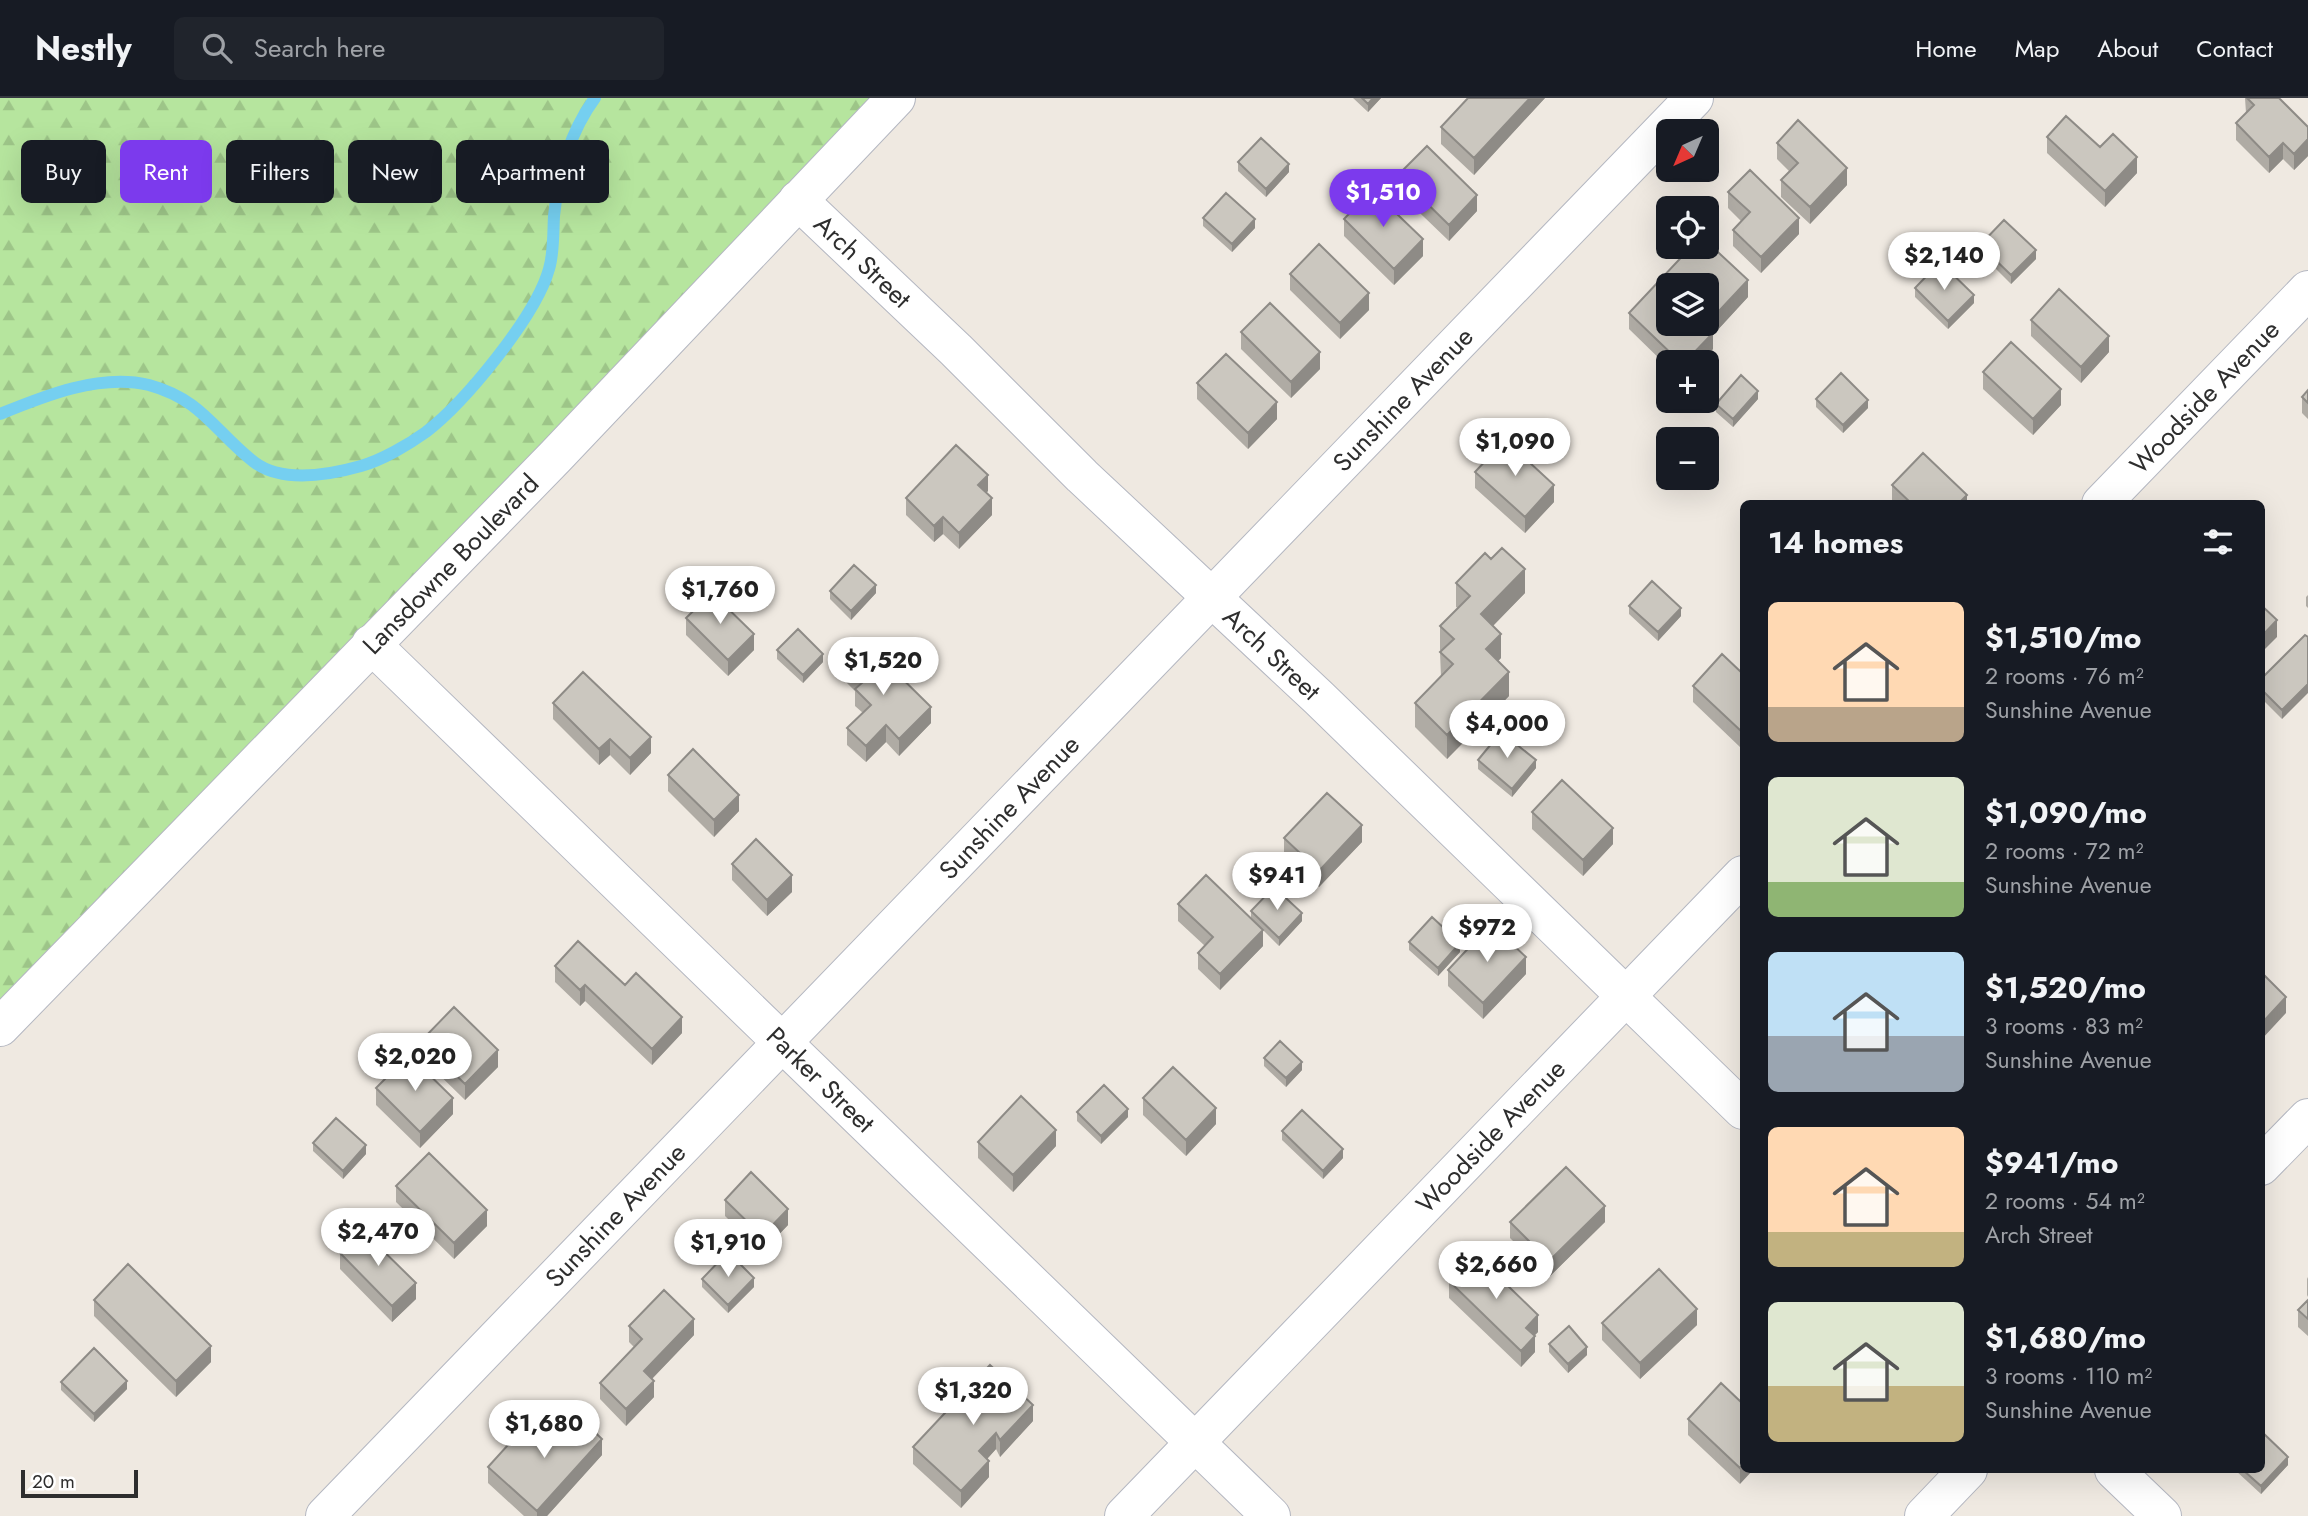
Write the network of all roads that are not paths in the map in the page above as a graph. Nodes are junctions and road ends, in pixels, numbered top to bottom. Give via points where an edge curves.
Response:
1 (896, 98) edge
2 (1694, 98) edge
3 (798, 200) junction
4 (2308, 290) edge
5 (2105, 500) edge
6 (1211, 598) junction
7 (370, 644) junction
8 (1740, 879) edge
9 (1626, 997) junction
10 (0, 1027) edge
11 (782, 1042) junction
12 (1740, 1107) edge
13 (2308, 1118) edge
14 (2265, 1162) edge
15 (1195, 1443) junction
16 (1965, 1473) edge
17 (2117, 1473) edge
18 (325, 1516) edge
19 (1124, 1516) edge
20 (1271, 1516) edge
21 (1924, 1516) edge
22 (2162, 1516) edge

1 - 3 street, Lansdowne Boulevard
2 - 6 street, Sunshine Avenue
3 - 6 street, Arch Street
3 - 7 street, Lansdowne Boulevard
4 - 5 street, Woodside Avenue
6 - 9 street, Arch Street
6 - 11 street, Sunshine Avenue
7 - 10 street, Lansdowne Boulevard
7 - 11 street, Parker Street
8 - 9 street, Woodside Avenue
9 - 12 street, Arch Street
9 - 15 street, Woodside Avenue
11 - 15 street, Parker Street
11 - 18 street, Sunshine Avenue
13 - 14 street
15 - 19 street, Woodside Avenue
15 - 20 street, Parker Street
16 - 21 street
17 - 22 street

